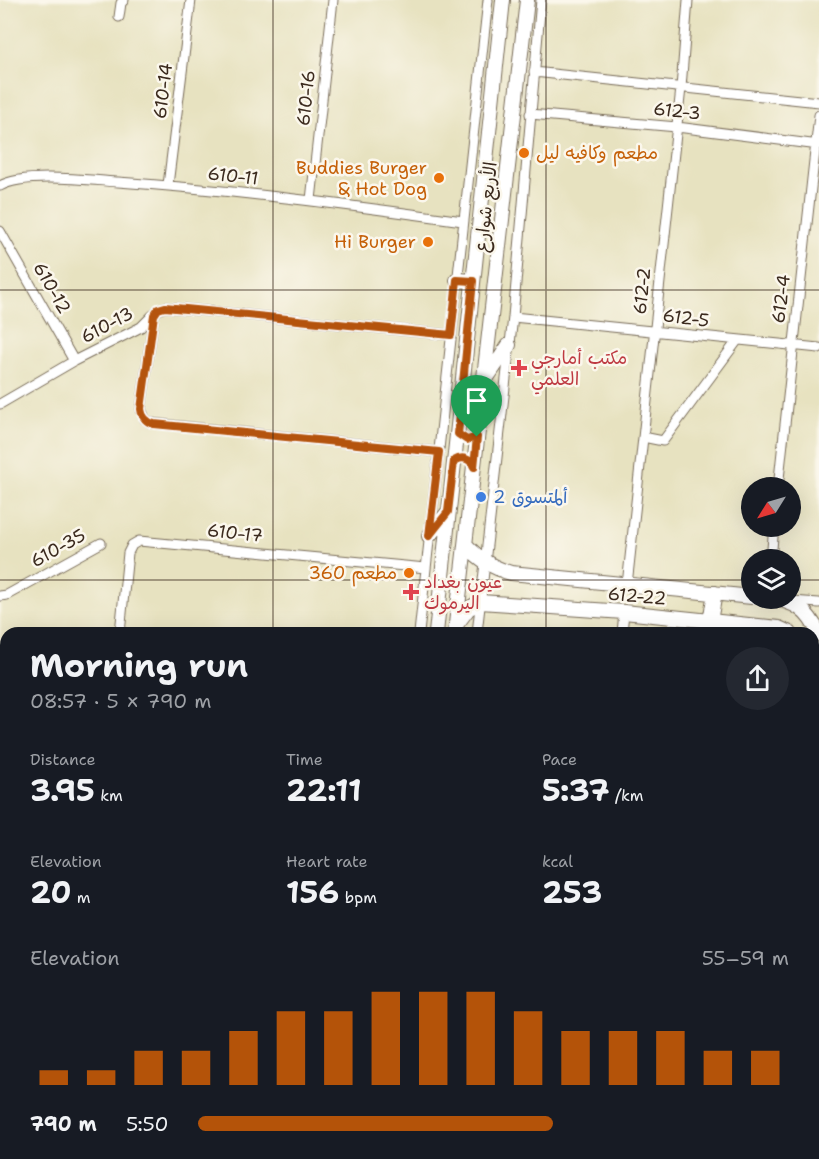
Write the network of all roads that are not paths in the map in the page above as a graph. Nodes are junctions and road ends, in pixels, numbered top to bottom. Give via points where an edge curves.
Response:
1 (124, 0) edge
2 (190, 0) edge
3 (333, 0) edge
4 (488, 0) edge
5 (503, 0) edge
6 (527, 0) edge
7 (540, 0) edge
8 (688, 0) edge
9 (119, 17) dead end
10 (534, 72) junction
11 (681, 88) junction
12 (819, 102) edge
13 (530, 114) junction
14 (819, 115) edge
15 (677, 127) junction
16 (818, 145) edge
17 (168, 185) junction
18 (0, 186) edge
19 (311, 200) junction
20 (462, 221) junction
21 (0, 231) edge
22 (457, 280) junction
23 (473, 281) junction
24 (154, 315) junction
25 (513, 317) junction
26 (655, 331) junction
27 (451, 335) junction
28 (737, 341) junction
29 (509, 345) junction
30 (792, 346) junction
31 (819, 348) edge
32 (74, 362) junction
33 (484, 381) junction
34 (0, 404) edge
35 (458, 434) junction
36 (477, 437) junction
37 (643, 437) junction
38 (439, 452) junction
39 (454, 461) junction
40 (474, 467) junction
41 (779, 477) edge
42 (448, 512) junction
43 (429, 536) junction
44 (100, 543) dead end
45 (466, 545) junction
46 (483, 561) junction
47 (426, 568) junction
48 (627, 585) junction
49 (715, 593) junction
50 (0, 596) edge
51 (741, 596) edge
52 (801, 601) edge
53 (480, 602) junction
54 (819, 603) edge
55 (801, 608) edge
56 (624, 612) junction
57 (710, 621) junction
58 (121, 627) edge
59 (420, 627) edge
60 (437, 627) edge
61 (455, 627) edge
62 (456, 627) edge
63 (478, 627) edge
64 (623, 627) edge
65 (746, 627) edge
66 (816, 627) edge

1 - 9 street
2 - 17 street, 610-14
3 - 19 street, 610-16
4 - 20 street
5 - 23 main road, الأربع شوارع
6 - 33 main road, الأربع شوارع
7 - 10 street
8 - 11 street, 612-2
10 - 11 street, 612-3
10 - 13 street
11 - 12 street, 612-3
11 - 15 street, 612-2
13 - 15 street, 612-3
13 - 25 street
14 - 16 street, 612-4
15 - 16 street, 612-3
15 - 26 street, 612-2
16 - 30 street, 612-4
17 - 18 street, 610-11 via 41,178
17 - 19 street, 610-11
19 - 20 street, 610-11
20 - 22 street
21 - 32 street, 610-12
22 - 23 main road
22 - 27 street
23 - 35 main road, الأربع شوارع
24 - 27 street, 610-13 via 165,307
24 - 32 street, 610-13 via 141,327
24 - 38 street via 141,409 151,423
25 - 26 street, 612-5
25 - 29 street
26 - 28 street, 612-5
26 - 37 street, 612-2
27 - 38 street
28 - 30 street, 612-5
28 - 37 street via 663,441
29 - 33 main road
29 - 46 street
30 - 31 street, 612-5
30 - 41 street, 612-4
32 - 34 street, 610-13
33 - 36 main road, الأربع شوارع
35 - 36 main road via 467,440
35 - 39 main road, الأربع شوارع
36 - 40 main road, الأربع شوارع
37 - 48 street, 612-2
38 - 43 street
39 - 40 main road via 466,458
39 - 42 main road, الأربع شوارع
40 - 45 main road, الأربع شوارع
42 - 43 main road
42 - 60 main road, الأربع شوارع
43 - 47 street
44 - 50 street, 610-35 via 7,596
45 - 46 main road, 612-22
45 - 61 main road, الأربع شوارع
46 - 48 main road, 612-22 via 511,573
46 - 53 street
47 - 58 street, 610-17 via 139,541 128,553
47 - 59 street
48 - 49 main road, 612-22
49 - 51 main road, 612-22
49 - 57 main road
52 - 54 street
53 - 56 main road, 612-22
53 - 62 main road via 464,614
53 - 63 street
55 - 66 main road
56 - 57 main road, 612-22
56 - 64 street
57 - 65 main road, 612-22

